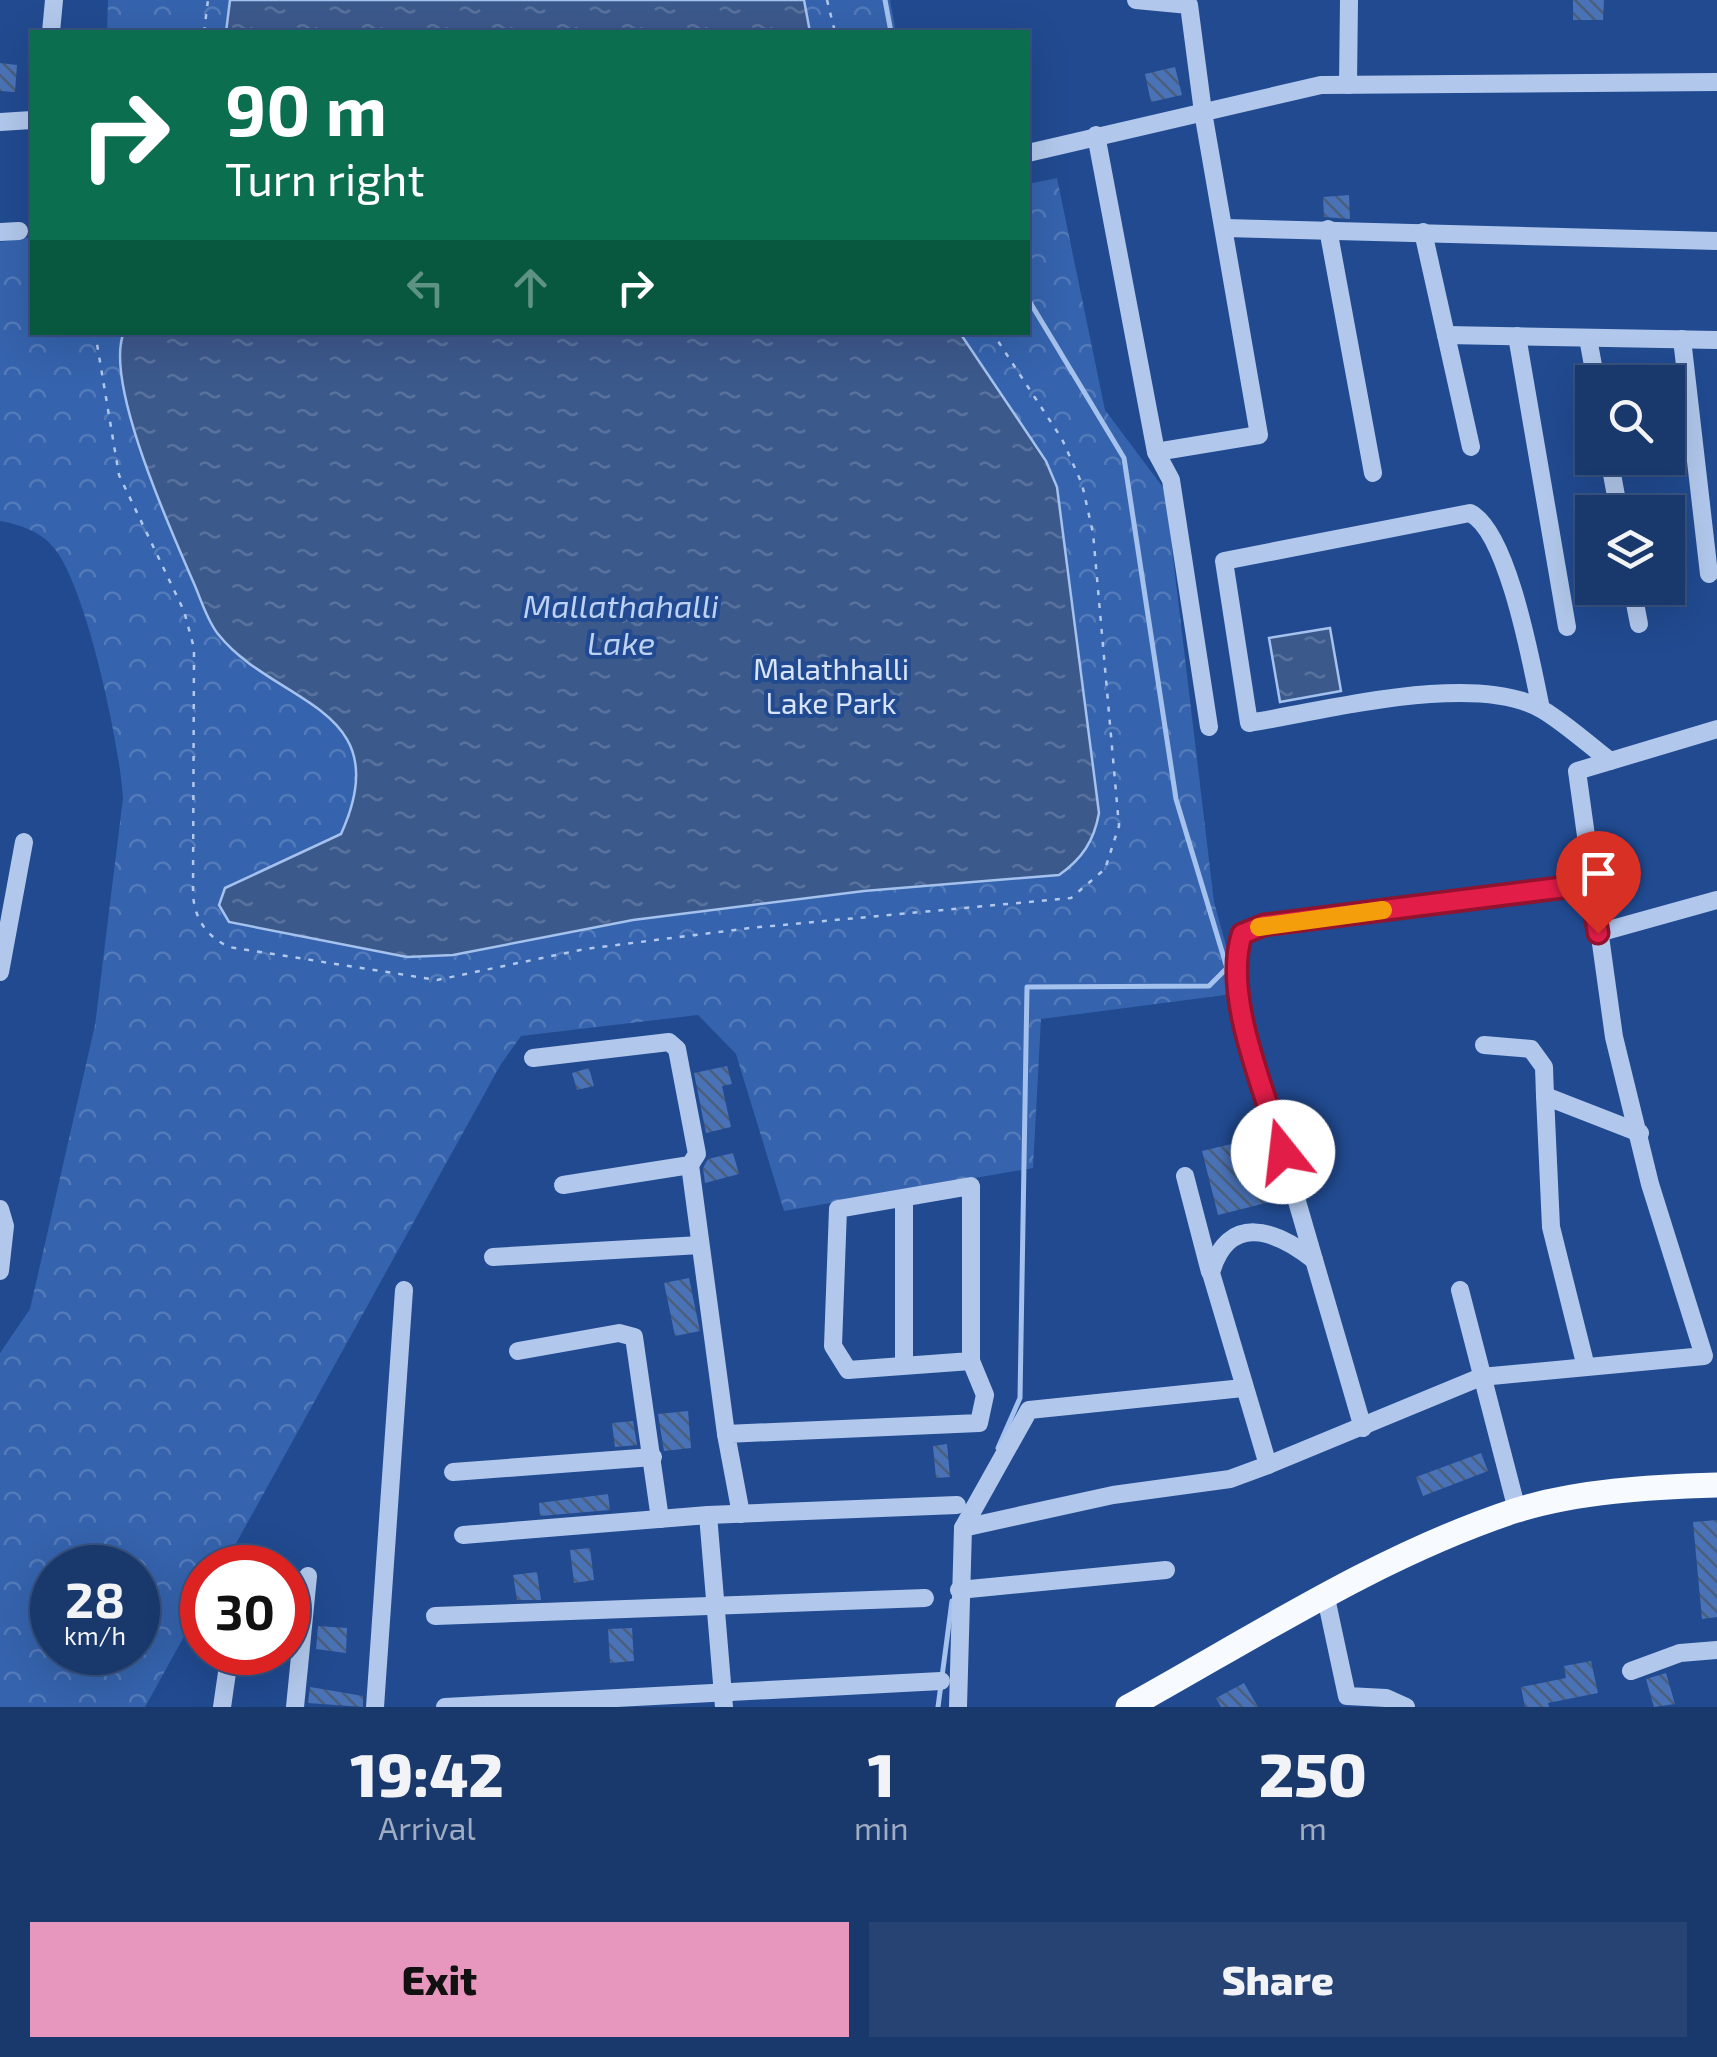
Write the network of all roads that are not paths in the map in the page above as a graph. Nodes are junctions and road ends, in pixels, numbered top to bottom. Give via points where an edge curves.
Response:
1 (54, 0) edge
2 (1136, 0) edge
3 (1349, 0) edge
4 (51, 30) edge
5 (1717, 82) edge
6 (1348, 85) junction
7 (1203, 112) junction
8 (30, 120) edge
9 (0, 122) edge
10 (1096, 135) junction
11 (1030, 152) edge
12 (1226, 228) junction
13 (1328, 229) junction
14 (1423, 232) junction
15 (1717, 241) edge
16 (1446, 335) junction
17 (1517, 336) junction
18 (1588, 338) junction
19 (1682, 339) junction
20 (1717, 340) edge
21 (1593, 365) edge
22 (1471, 446) dead end
23 (1156, 452) junction
24 (1373, 473) dead end
25 (1709, 574) dead end
26 (1635, 605) edge
27 (1638, 624) dead end
28 (1567, 627) dead end
29 (1541, 709) junction
30 (1209, 727) dead end
31 (1717, 728) edge
32 (1610, 761) junction
33 (24, 842) dead end
34 (1590, 884) junction
35 (1717, 900) edge
36 (4, 927) edge
37 (1598, 933) junction
38 (0, 972) edge
39 (1484, 1045) dead end
40 (533, 1058) dead end
41 (1544, 1096) junction
42 (1640, 1133) junction
43 (690, 1166) junction
44 (1186, 1176) dead end
45 (563, 1185) dead end
46 (904, 1198) junction
47 (0, 1209) edge
48 (700, 1245) junction
49 (493, 1256) dead end
50 (1314, 1260) junction
51 (0, 1271) edge
52 (1210, 1273) junction
53 (404, 1290) dead end
54 (1460, 1290) dead end
55 (518, 1350) dead end
56 (971, 1360) junction
57 (904, 1364) junction
58 (1586, 1368) junction
59 (1481, 1377) junction
60 (1243, 1388) junction
61 (1363, 1428) junction
62 (726, 1434) junction
63 (652, 1457) junction
64 (1268, 1465) junction
65 (454, 1472) dead end
66 (1717, 1485) edge
67 (957, 1505) dead end
68 (1517, 1510) junction
69 (741, 1514) junction
70 (708, 1515) junction
71 (660, 1519) junction
72 (962, 1528) junction
73 (464, 1535) dead end
74 (1166, 1570) dead end
75 (959, 1590) junction
76 (925, 1598) dead end
77 (1326, 1598) junction
78 (716, 1604) junction
79 (435, 1616) dead end
80 (1717, 1650) edge
81 (1630, 1671) dead end
82 (227, 1675) edge
83 (298, 1675) edge
84 (941, 1680) dead end
85 (724, 1700) edge
86 (1346, 1701) edge
87 (222, 1707) edge
88 (295, 1707) edge
89 (375, 1707) edge
90 (445, 1707) edge
91 (958, 1707) edge
92 (1128, 1707) edge
93 (1406, 1707) edge

1 - 4 street
2 - 7 street via 1189,5
3 - 6 street
5 - 6 street
6 - 7 street
7 - 10 street
7 - 12 street
8 - 9 street
10 - 11 street
10 - 23 street
12 - 13 street
12 - 23 street via 1259,435
13 - 14 street
13 - 24 street
14 - 15 street
14 - 16 street
16 - 17 street
16 - 22 street
17 - 18 street
17 - 28 street
18 - 19 street
18 - 21 street
19 - 20 street
19 - 25 street
23 - 30 street via 1170,480
26 - 27 street
29 - 29 street via 1509,697 1456,691 1249,722 1224,561 1470,513 1488,530 1518,603
29 - 32 street
31 - 32 street
32 - 34 street via 1578,771
33 - 36 street
34 - 37 street
34 - 50 street via 1264,925 1242,934 1235,957 1242,1009
35 - 37 street
36 - 38 street
37 - 42 street via 1614,1037
39 - 41 street via 1531,1049 1544,1067
40 - 43 street via 669,1042 677,1049 697,1154
41 - 42 street
41 - 58 street via 1552,1227
42 - 58 street via 1704,1356
43 - 45 street
43 - 48 street
44 - 52 street
46 - 56 street via 972,1186
46 - 57 street
46 - 57 street via 838,1209 833,1346 848,1370
47 - 51 street
48 - 49 street
48 - 62 street
50 - 52 street via 1280,1235 1255,1232 1228,1240
50 - 61 street
52 - 60 street
53 - 89 street
54 - 59 street
55 - 63 street via 620,1333 634,1337
56 - 57 street
56 - 62 street via 985,1395 979,1423
58 - 59 street
59 - 61 street
59 - 68 street
60 - 64 street
60 - 72 street via 1030,1410
61 - 64 street
62 - 69 street
63 - 65 street
63 - 71 street
64 - 72 street via 1230,1479 1113,1495
66 - 68 main road via 1586,1496
67 - 69 street
68 - 77 main road via 1426,1545
69 - 70 street
70 - 71 street
70 - 78 street
71 - 73 street
72 - 75 street
74 - 75 street
75 - 91 street
76 - 78 street
77 - 86 street
77 - 92 main road
78 - 79 street
78 - 85 street
80 - 81 street via 1680,1653
82 - 87 street
83 - 88 street
84 - 85 street
85 - 90 street
86 - 93 street via 1386,1698

